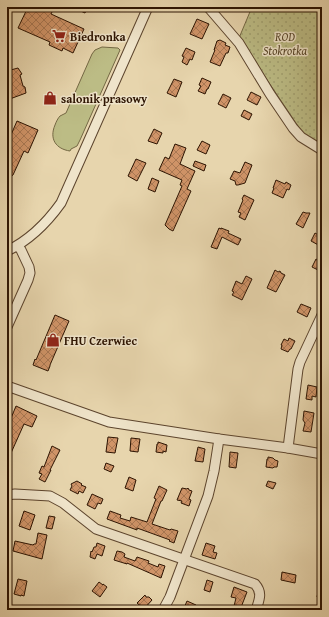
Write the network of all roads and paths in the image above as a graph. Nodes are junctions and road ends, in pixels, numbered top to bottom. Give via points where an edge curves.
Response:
1 (148, 7) edge
2 (208, 7) edge
3 (322, 150) edge
4 (18, 246) junction
5 (7, 251) edge
6 (322, 315) edge
7 (7, 327) edge
8 (7, 386) edge
9 (218, 439) junction
10 (288, 448) junction
11 (322, 454) edge
12 (7, 495) edge
13 (184, 560) junction
14 (163, 610) edge
15 (256, 610) edge

1 - 4 street via 60,203 40,229
2 - 3 street via 241,46 293,128
4 - 5 street
4 - 7 street via 30,273
6 - 10 street via 300,362
8 - 9 street via 109,422
9 - 10 street
9 - 13 street via 208,496
10 - 11 street
12 - 13 street via 50,496 96,529
13 - 14 street
13 - 15 street via 255,584 260,595

